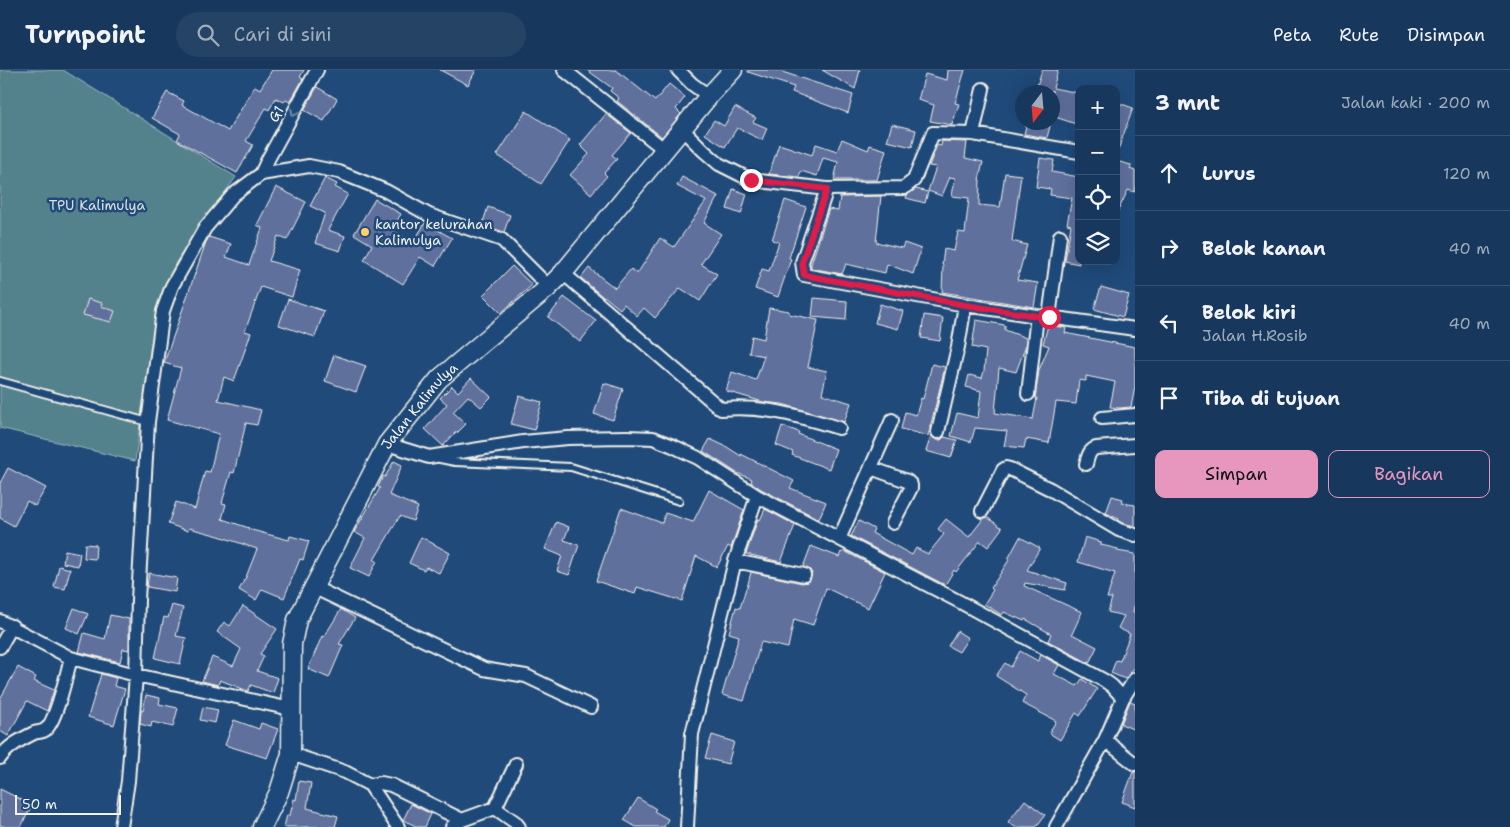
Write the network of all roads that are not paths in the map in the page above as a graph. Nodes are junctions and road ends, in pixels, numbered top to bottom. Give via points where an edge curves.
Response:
1 (317, 70) edge
2 (564, 70) edge
3 (678, 70) edge
4 (733, 70) edge
5 (983, 90) dead end
6 (710, 96) junction
7 (683, 130) junction
8 (973, 134) junction
9 (665, 150) junction
10 (1075, 151) edge
11 (261, 174) junction
12 (827, 189) junction
13 (1060, 236) dead end
14 (563, 273) junction
15 (549, 287) junction
16 (965, 305) junction
17 (1043, 317) junction
18 (1135, 329) edge
19 (0, 381) edge
20 (1028, 394) dead end
21 (1135, 416) edge
22 (1102, 418) dead end
23 (892, 420) dead end
24 (148, 422) junction
25 (840, 428) dead end
26 (938, 432) dead end
27 (387, 444) junction
28 (1135, 446) edge
29 (429, 457) junction
30 (1086, 464) dead end
31 (871, 468) junction
32 (757, 496) junction
33 (679, 501) dead end
34 (982, 511) dead end
35 (893, 522) dead end
36 (1135, 535) edge
37 (839, 539) junction
38 (735, 561) junction
39 (804, 575) dead end
40 (313, 587) junction
41 (6, 623) edge
42 (0, 647) edge
43 (71, 658) junction
44 (136, 675) junction
45 (1135, 679) edge
46 (1122, 698) junction
47 (591, 707) dead end
48 (291, 709) junction
49 (1105, 740) junction
50 (290, 754) junction
51 (0, 758) edge
52 (516, 764) dead end
53 (1135, 764) edge
54 (370, 785) junction
55 (495, 808) junction
56 (457, 824) edge
57 (121, 827) edge
58 (262, 827) edge
59 (398, 827) edge
60 (519, 827) edge
61 (687, 827) edge
62 (1056, 827) edge

1 -> 11 street, G1
2 - 9 street
3 - 6 street
4 - 6 street, Jalan Kalimulya
5 - 8 street
6 - 7 street, Jalan Kalimulya
7 - 9 street, Jalan Kalimulya
7 - 12 street via 719,164 751,180
8 - 10 street
8 - 12 street via 933,133 914,180 904,188
9 - 14 street, Jalan Kalimulya
11 - 15 street via 309,166 339,172 386,190 429,215 502,240
11 - 24 street via 233,194 205,228 172,286 163,311
12 - 16 street via 802,262 804,275
13 - 17 street
14 - 15 street, Jalan Kalimulya
14 - 25 street via 720,409 767,409
15 - 27 street, Jalan Kalimulya via 439,379
16 - 17 street
16 - 26 street
17 - 18 street
17 - 20 street
19 - 24 lane
21 - 22 street
23 - 31 street
24 - 44 street
27 - 29 street
27 - 40 street, Jalan Kalimulya
28 - 30 street via 1092,449
29 - 32 street via 532,441 653,438 698,458
29 - 33 lane via 455,462 571,467
31 - 35 street via 911,485
31 - 37 street
32 - 37 street
32 - 38 street
34 - 36 street via 1006,468 1050,488 1119,530
37 - 46 street via 1105,681
38 - 39 street
38 - 61 street via 692,734
40 - 47 street via 484,669 526,676
40 - 48 street, Jalan Kalimulya via 297,620 292,644
41 - 42 street
41 - 43 street
43 - 44 street
43 - 51 street via 53,721 45,730 14,744
44 - 48 street
44 - 57 street
45 - 46 street
46 - 49 street
48 - 50 street, Jalan Kalimulya
49 - 53 street
49 - 62 street
50 - 54 street via 344,772
50 - 58 street, Jalan Kalimulya via 279,792
52 - 55 street
54 - 56 street via 391,785
54 - 59 street
55 - 56 street
55 - 60 street

